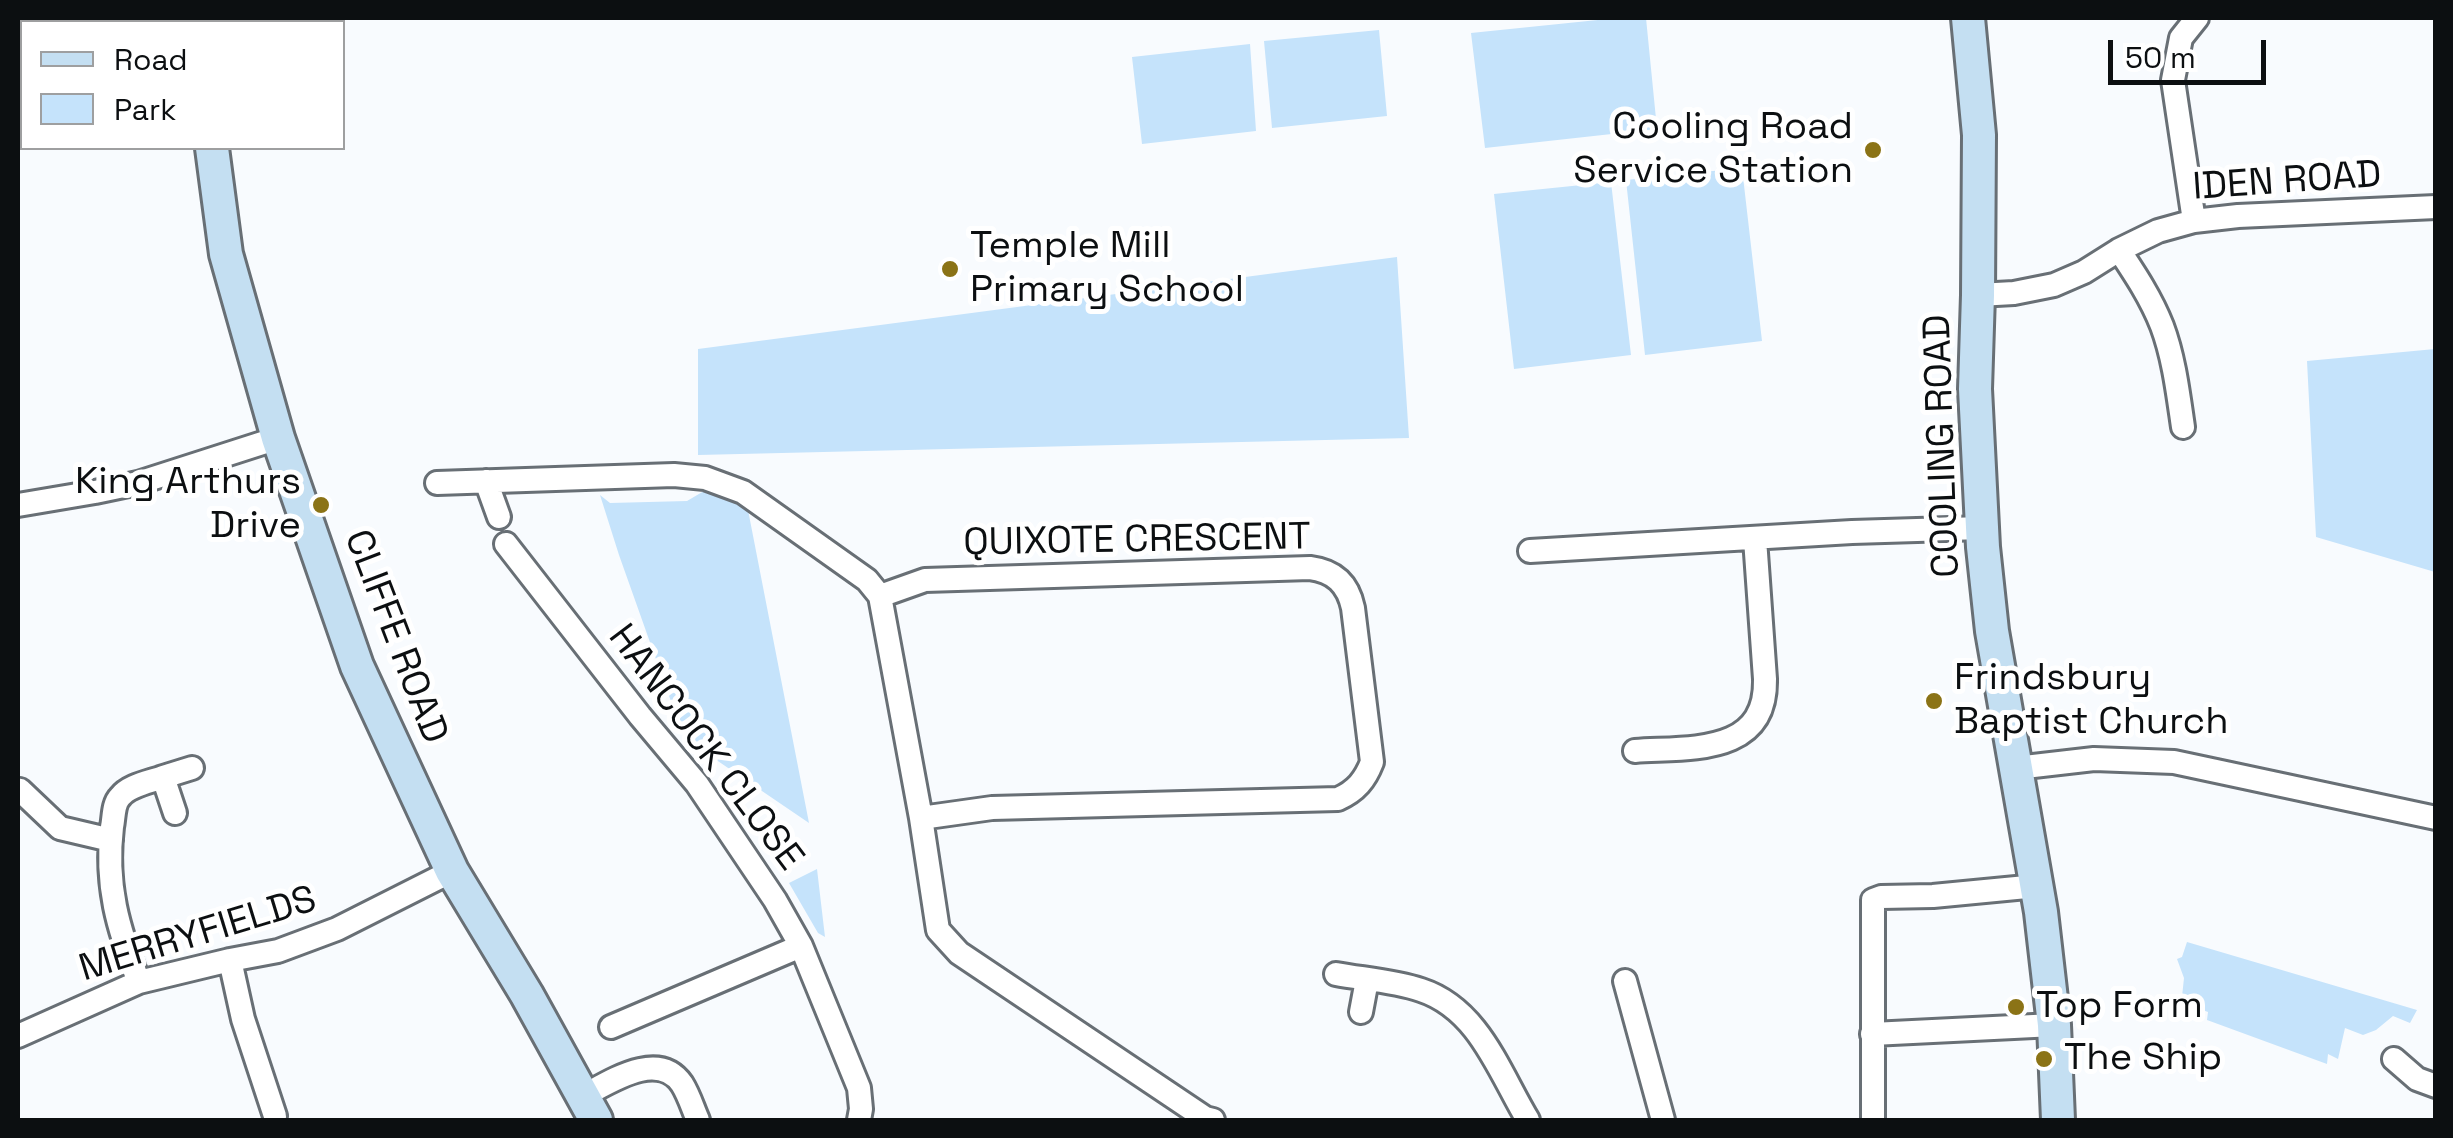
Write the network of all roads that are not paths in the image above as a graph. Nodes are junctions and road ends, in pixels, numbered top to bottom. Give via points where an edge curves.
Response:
1 (1968, 18) edge
2 (2197, 18) edge
3 (212, 150) edge
4 (2436, 207) edge
5 (2194, 222) junction
6 (2119, 250) junction
7 (1978, 294) junction
8 (2184, 427) dead end
9 (278, 438) junction
10 (486, 481) junction
11 (437, 483) dead end
12 (18, 505) edge
13 (499, 517) dead end
14 (1982, 528) junction
15 (1754, 539) junction
16 (506, 544) dead end
17 (1530, 551) dead end
18 (880, 596) junction
19 (1634, 752) dead end
20 (192, 768) dead end
21 (2016, 768) junction
22 (163, 777) junction
23 (18, 791) edge
24 (175, 812) dead end
25 (922, 818) junction
26 (2436, 818) edge
27 (111, 840) junction
28 (452, 870) junction
29 (2035, 877) junction
30 (801, 946) junction
31 (230, 960) junction
32 (1336, 974) dead end
33 (1367, 980) junction
34 (1624, 980) dead end
35 (139, 982) junction
36 (1361, 1012) dead end
37 (2054, 1024) junction
38 (612, 1027) dead end
39 (1872, 1034) junction
40 (18, 1036) edge
41 (2394, 1058) dead end
42 (2436, 1086) edge
43 (589, 1108) edge
44 (275, 1116) dead end
45 (698, 1120) edge
46 (859, 1120) edge
47 (1213, 1120) edge
48 (1528, 1120) edge
49 (1663, 1120) edge
50 (1872, 1120) edge
51 (2058, 1120) edge

1 - 7 main road, COOLING ROAD via 1978,135
2 - 5 street via 2182,38 2173,80
3 - 9 main road, CLIFFE ROAD via 226,254
4 - 5 street, IDEN ROAD
5 - 6 street, IDEN ROAD
6 - 7 street, IDEN ROAD via 2054,285
6 - 8 street via 2162,325
7 - 14 main road, COOLING ROAD
9 - 12 street via 138,483
9 - 28 main road, CLIFFE ROAD via 357,666
10 - 11 street
10 - 13 street
10 - 18 street via 705,478 743,492
14 - 15 street
14 - 21 main road, COOLING ROAD
15 - 17 street
15 - 19 street via 1765,679 1759,714 1722,744
16 - 30 street, HANCOCK CLOSE via 698,784
18 - 25 street
18 - 25 street, QUIXOTE CRESCENT via 925,580 1310,568 1338,578 1353,608 1372,762 1347,795 992,808
20 - 22 street
21 - 26 street via 2094,759 2174,762
21 - 29 main road, COOLING ROAD
22 - 24 street
22 - 27 street via 118,798
23 - 27 street via 60,828
25 - 47 street via 938,930 945,940
27 - 35 street via 110,885
28 - 31 street, MERRYFIELDS via 337,928 278,951
28 - 43 main road, CLIFFE ROAD
29 - 37 main road, COOLING ROAD
29 - 39 street via 1873,900
30 - 38 street
30 - 46 street, HANCOCK CLOSE via 859,1088
31 - 35 street, MERRYFIELDS
31 - 44 street
32 - 33 street
33 - 36 street
33 - 48 street via 1424,992 1465,1018
34 - 49 street
35 - 40 street, MERRYFIELDS
37 - 39 street
37 - 51 main road, COOLING ROAD
39 - 50 street
41 - 42 street
43 - 45 street via 634,1072 652,1068 676,1076

